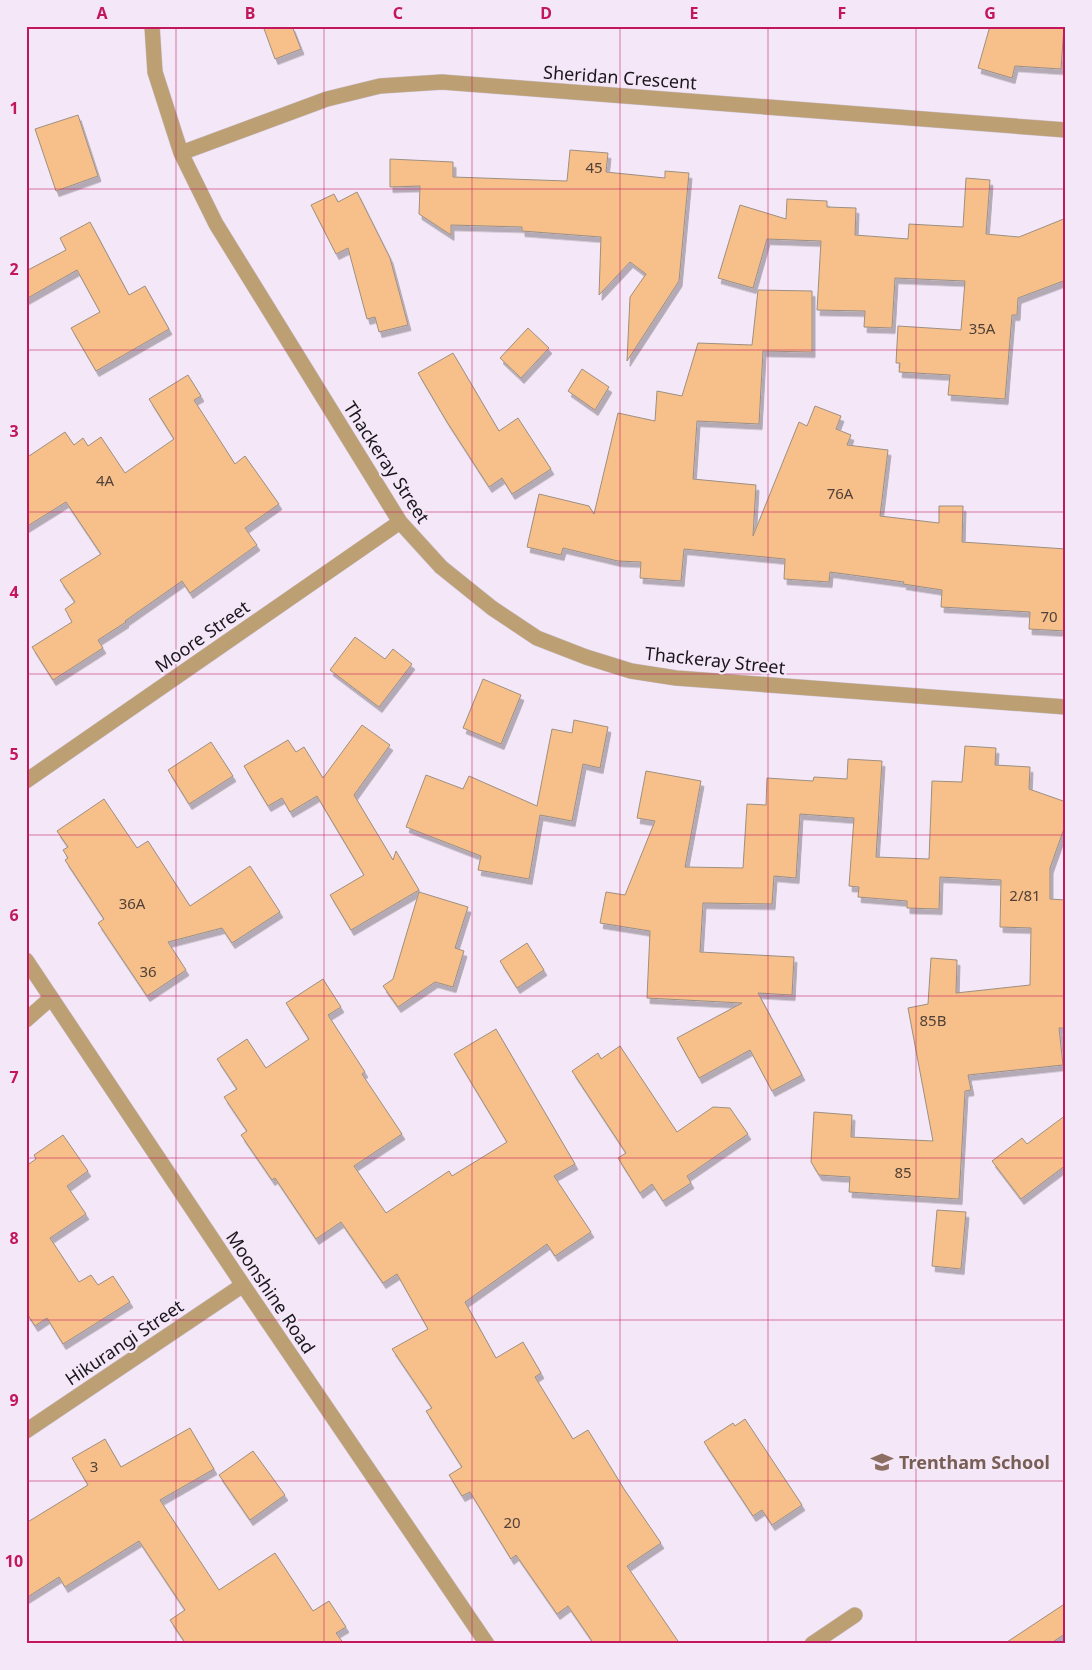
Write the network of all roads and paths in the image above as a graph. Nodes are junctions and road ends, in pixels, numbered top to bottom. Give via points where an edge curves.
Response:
1 (152, 26) edge
2 (1066, 130) edge
3 (181, 154) junction
4 (400, 522) junction
5 (1066, 707) edge
6 (26, 781) edge
7 (26, 960) edge
8 (51, 998) junction
9 (26, 1020) edge
10 (243, 1285) junction
11 (26, 1431) edge
12 (855, 1615) dead end
13 (487, 1644) edge
14 (812, 1644) edge

1 - 3 street, Thackeray Street via 155,72
2 - 3 street, Sheridan Crescent via 442,82 380,86 328,99
3 - 4 street, Thackeray Street via 216,224
4 - 5 street, Thackeray Street via 441,567 492,608 530,633 586,657 631,671 676,678
4 - 6 street, Moore Street
7 - 8 street, Moonshine Road
8 - 9 street
8 - 10 street, Moonshine Road
10 - 11 street, Hikurangi Street
10 - 13 street, Moonshine Road
12 - 14 street

